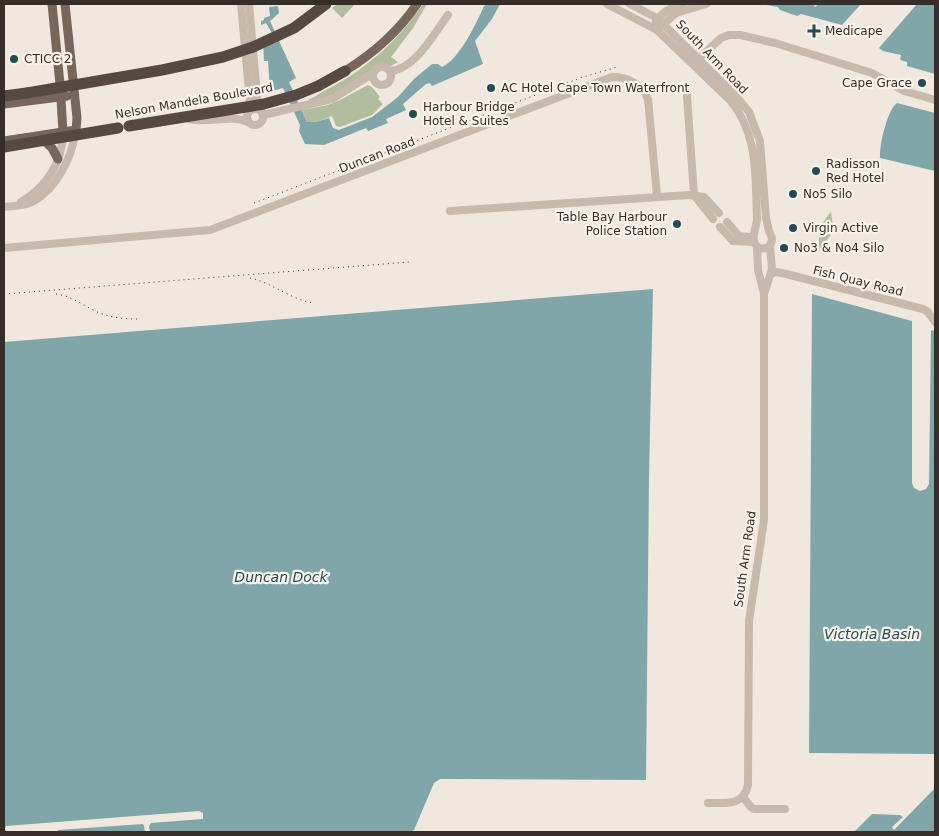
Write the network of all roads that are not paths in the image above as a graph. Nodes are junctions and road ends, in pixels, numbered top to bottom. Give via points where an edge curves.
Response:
1 (52, 4) edge
2 (66, 4) edge
3 (241, 4) edge
4 (249, 4) edge
5 (326, 4) edge
6 (607, 4) edge
7 (630, 4) edge
8 (682, 4) edge
9 (706, 4) edge
10 (416, 5) edge
11 (448, 15) dead end
12 (658, 18) junction
13 (664, 24) junction
14 (655, 28) junction
15 (699, 58) junction
16 (408, 64) junction
17 (693, 64) junction
18 (345, 71) joint
19 (372, 74) junction
20 (390, 75) junction
21 (375, 83) junction
22 (355, 86) junction
23 (74, 95) junction
24 (4, 96) edge
25 (687, 96) dead end
26 (61, 97) junction
27 (935, 100) edge
28 (4, 104) edge
29 (260, 112) junction
30 (248, 116) junction
31 (76, 130) junction
32 (63, 132) junction
33 (37, 136) junction
34 (4, 141) edge
35 (4, 148) edge
36 (58, 159) junction
37 (694, 195) junction
38 (657, 196) junction
39 (15, 206) junction
40 (4, 207) edge
41 (450, 211) dead end
42 (716, 216) dead end
43 (723, 224) dead end
44 (769, 231) junction
45 (755, 239) junction
46 (770, 246) junction
47 (4, 248) edge
48 (770, 274) junction
49 (760, 275) junction
50 (764, 293) junction
51 (935, 322) edge
52 (743, 797) junction
53 (708, 803) dead end
54 (786, 809) dead end

1 - 26 main road
2 - 23 main road
3 - 30 street via 250,102
4 - 29 street
5 - 24 highway, bridge via 281,35 231,55
6 - 14 street, South Arm Road
7 - 12 street, South Arm Road
8 - 12 street
9 - 13 street via 676,13
10 - 18 main road, Nelson Mandela Boulevard via 378,49
11 - 16 street
12 - 13 street, South Arm Road
12 - 14 street
13 - 14 street
13 - 15 street, South Arm Road
14 - 17 street, South Arm Road
15 - 17 street
15 - 27 street via 721,38 740,35 872,73 904,91
15 - 44 street, South Arm Road via 746,108 756,128
16 - 20 street
16 - 20 street via 400,78
17 - 45 street, South Arm Road via 740,112 749,132 757,210
18 - 35 highway, Nelson Mandela Boulevard, bridge via 281,100
19 - 20 street via 379,67 385,67
19 - 21 street
19 - 22 street
20 - 21 street via 383,86
21 - 22 street via 366,81
22 - 29 street via 332,99
23 - 26 main road
23 - 31 main road
25 - 37 street
26 - 28 main road
26 - 32 main road
29 - 30 street via 252,109
29 - 30 street via 261,122 258,125 252,125
30 - 31 street via 205,121 175,116
31 - 32 main road
31 - 39 street via 70,151 52,185 34,201
32 - 33 main road
32 - 36 street
33 - 34 main road
33 - 36 main road via 50,146
36 - 39 street via 45,184
37 - 38 street
37 - 42 street
38 - 41 street
38 - 47 street, Duncan Road via 648,99 644,90 633,81 612,77 210,230
39 - 40 street
43 - 45 street via 741,237
44 - 45 street via 762,229
44 - 46 street via 772,238
45 - 46 street via 764,249
45 - 49 street, South Arm Road
46 - 48 street, South Arm Road
48 - 49 street, Fish Quay Road via 766,277
48 - 50 street, South Arm Road
48 - 51 street, Fish Quay Road via 786,274 923,309
49 - 50 street, South Arm Road
50 - 52 street, South Arm Road via 764,520 749,621 748,785
52 - 53 street via 736,802
52 - 54 street via 754,809

